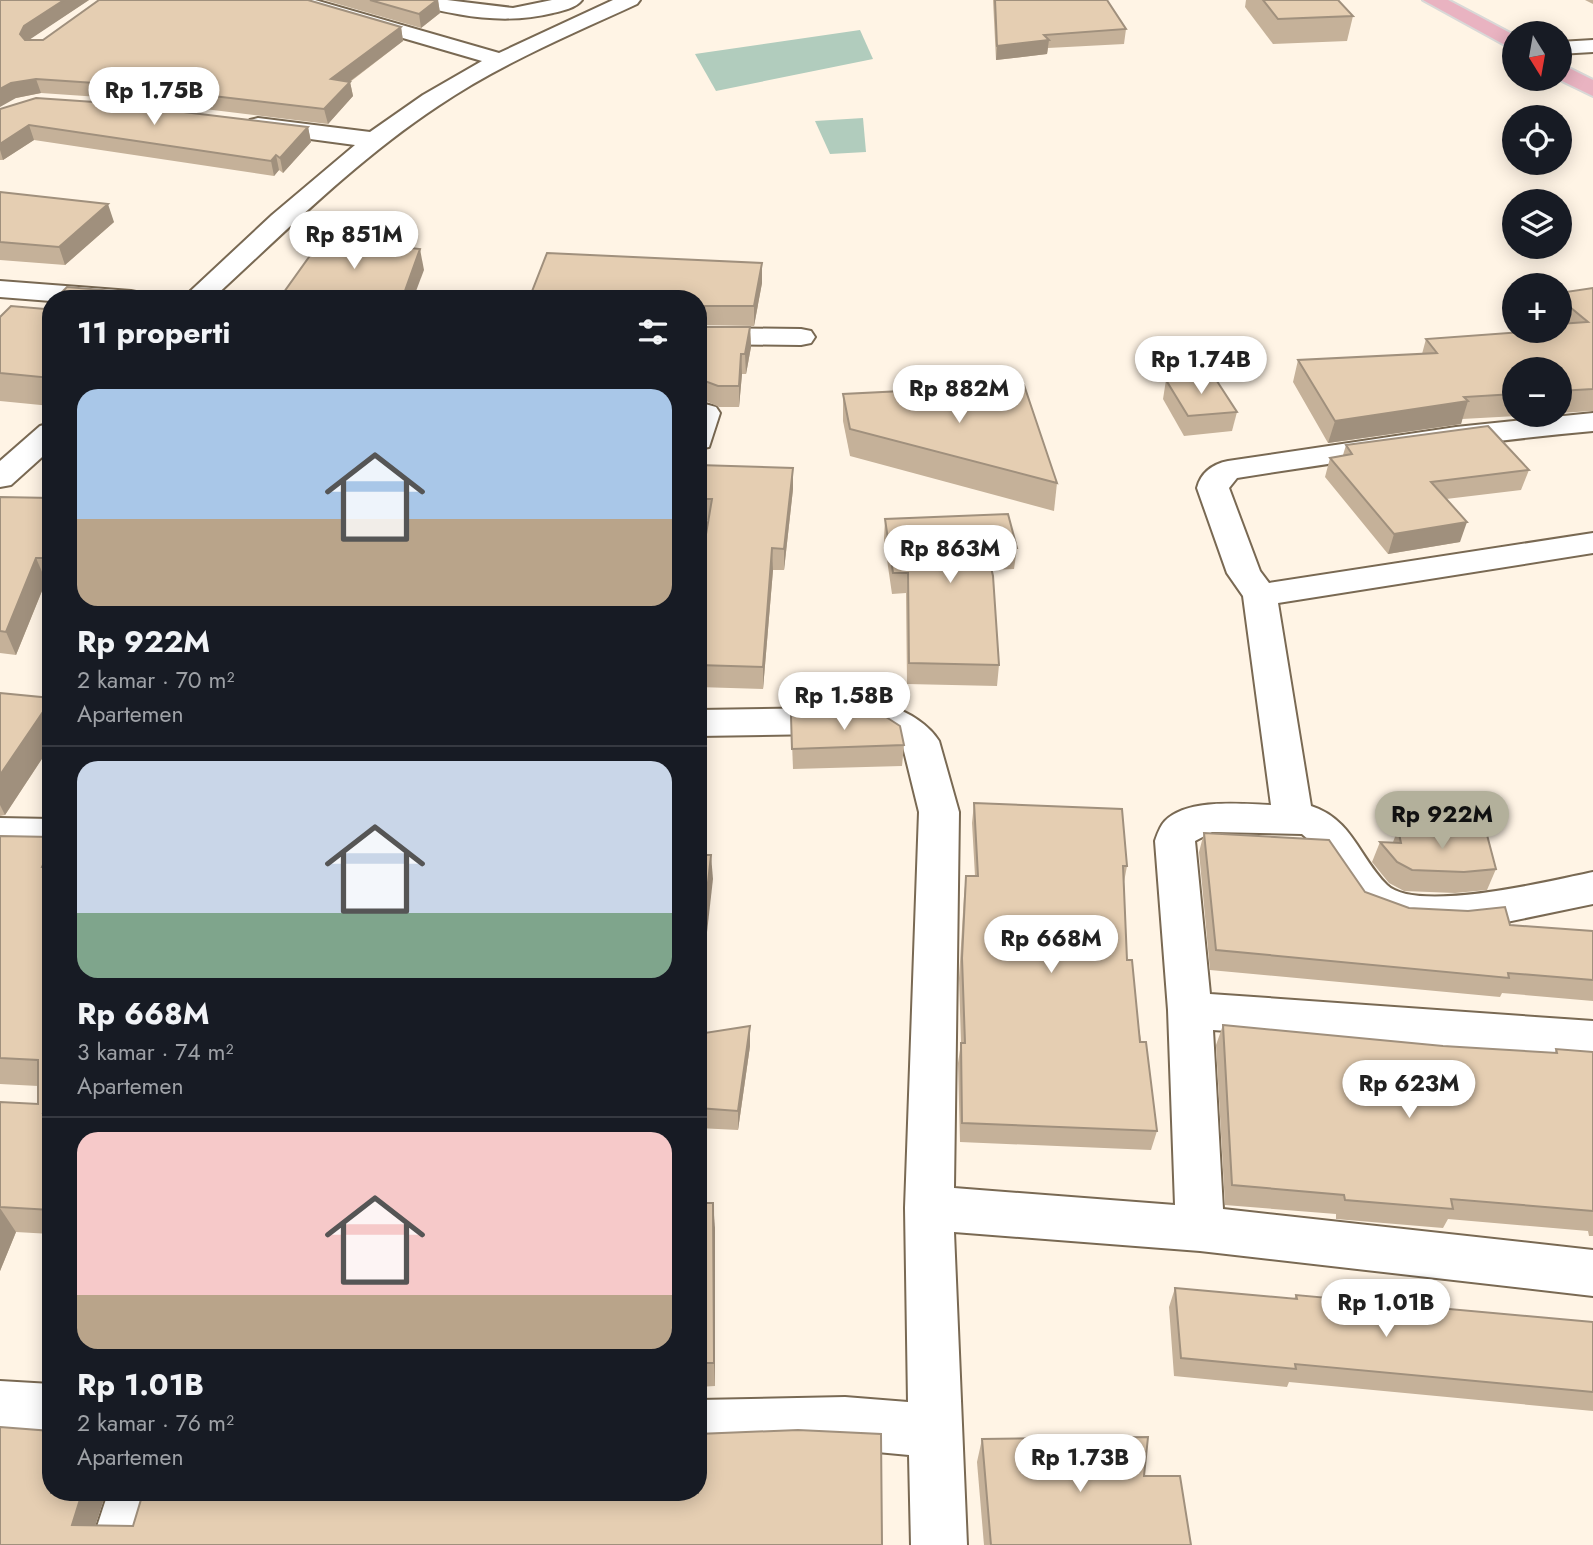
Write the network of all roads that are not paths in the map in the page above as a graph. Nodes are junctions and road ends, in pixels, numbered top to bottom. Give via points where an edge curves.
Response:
1 (293, 0) edge
2 (419, 0) edge
3 (572, 0) edge
4 (630, 0) edge
5 (1433, 0) edge
6 (1502, 37) edge
7 (1593, 46) edge
8 (1572, 47) edge
9 (501, 60) junction
10 (1572, 77) edge
11 (1593, 89) edge
12 (237, 123) edge
13 (374, 140) junction
14 (0, 289) edge
15 (206, 290) edge
16 (42, 292) edge
17 (707, 336) edge
18 (801, 337) dead end
19 (1593, 422) edge
20 (42, 440) edge
21 (0, 478) edge
22 (1593, 543) edge
23 (1260, 595) junction
24 (707, 723) edge
25 (1293, 820) junction
26 (0, 833) edge
27 (42, 834) edge
28 (1593, 888) edge
29 (1190, 1010) junction
30 (1593, 1039) edge
31 (929, 1208) junction
32 (1200, 1229) junction
33 (1593, 1273) edge
34 (0, 1407) edge
35 (42, 1409) edge
36 (707, 1427) edge
37 (934, 1431) junction
38 (133, 1501) edge
39 (119, 1545) edge
40 (939, 1545) edge

1 - 9 street
2 - 3 street via 513,16
4 - 9 street
5 - 6 main road
7 - 8 street
9 - 13 street via 432,99
10 - 11 main road
12 - 13 street
13 - 15 street
14 - 16 street
17 - 18 street
19 - 23 street via 1482,431 1228,470 1215,480 1213,488 1244,573
20 - 21 street
22 - 23 street
23 - 25 street
24 - 31 street via 891,720 919,741 939,812
25 - 28 street via 1308,820 1323,828 1374,898 1401,909 1492,909
25 - 29 street via 1208,817 1179,831 1175,841
26 - 27 street
29 - 30 street
29 - 32 street
31 - 32 street
31 - 37 street
32 - 33 street
34 - 35 street
36 - 37 street via 845,1423
37 - 40 street
38 - 39 street

